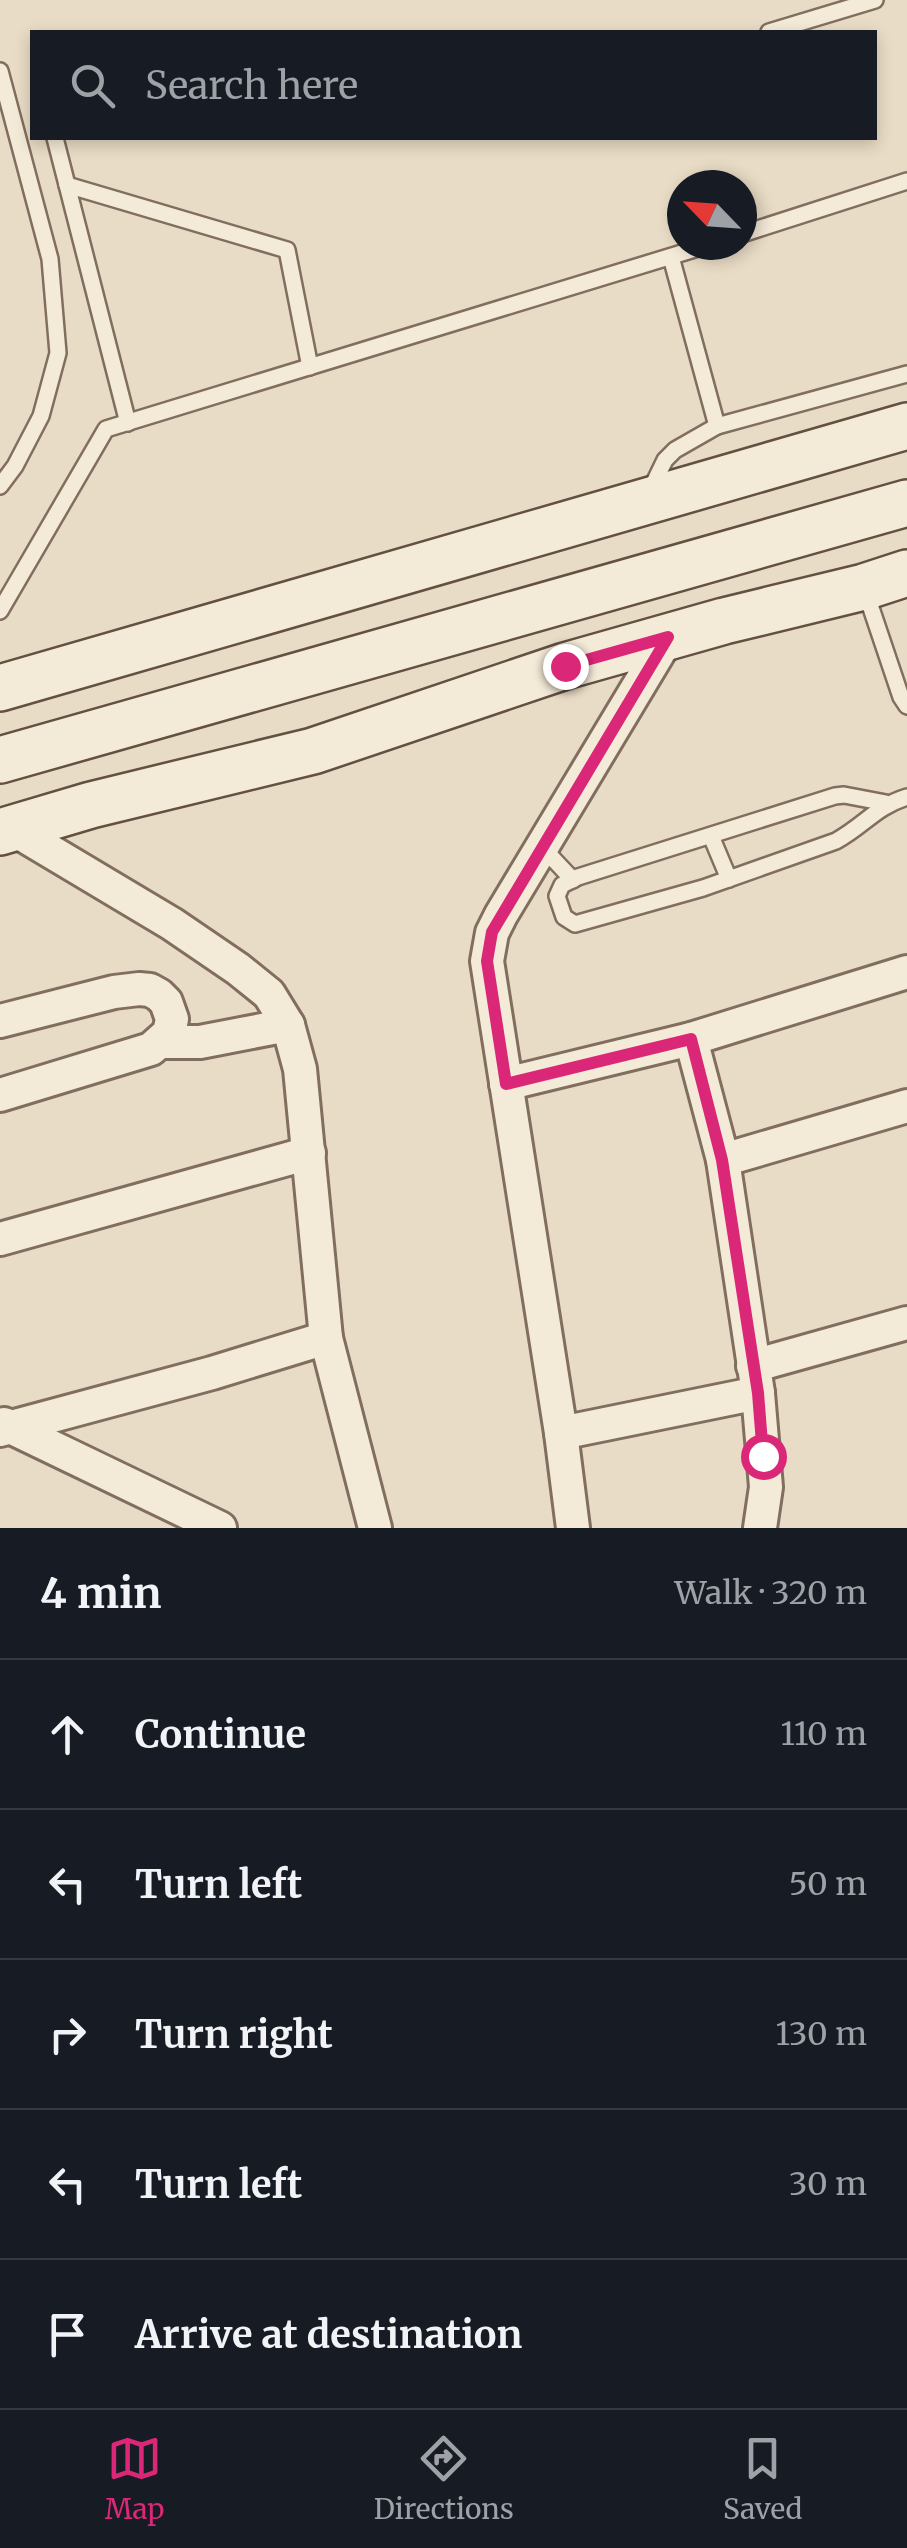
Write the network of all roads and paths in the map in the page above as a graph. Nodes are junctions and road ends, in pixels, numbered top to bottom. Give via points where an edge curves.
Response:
1 (876, 0) edge
2 (776, 30) edge
3 (0, 71) edge
4 (56, 140) edge
5 (907, 181) edge
6 (67, 185) junction
7 (757, 229) edge
8 (667, 258) edge
9 (672, 260) edge
10 (310, 367) junction
11 (907, 374) edge
12 (128, 423) junction
13 (717, 426) junction
14 (907, 426) edge
15 (0, 486) edge
16 (646, 501) junction
17 (907, 503) edge
18 (864, 515) junction
19 (892, 580) edge
20 (277, 608) junction
21 (0, 610) edge
22 (668, 637) junction
23 (300, 675) junction
24 (0, 688) edge
25 (907, 706) edge
26 (0, 760) edge
27 (907, 796) edge
28 (886, 803) junction
29 (7, 831) edge
30 (711, 836) junction
31 (542, 847) junction
32 (728, 878) junction
33 (573, 880) junction
34 (907, 972) edge
35 (0, 1021) edge
36 (288, 1024) junction
37 (691, 1039) junction
38 (162, 1042) junction
39 (506, 1084) junction
40 (0, 1096) edge
41 (907, 1106) edge
42 (309, 1153) junction
43 (722, 1160) junction
44 (0, 1239) edge
45 (907, 1323) edge
46 (326, 1338) junction
47 (756, 1380) junction
48 (4, 1427) edge
49 (561, 1434) junction
50 (220, 1528) edge
51 (375, 1528) edge
52 (573, 1528) edge
53 (760, 1528) edge

1 - 2 lane
3 - 15 lane via 50,259 58,353 41,416
4 - 6 lane
5 - 7 lane
6 - 10 lane via 287,250
6 - 12 lane
8 - 10 lane
9 - 13 lane
10 - 12 lane
11 - 13 lane
12 - 21 lane via 106,429
13 - 16 lane via 665,460
14 - 16 main road
16 - 20 main road
17 - 18 main road
18 - 19 main road
18 - 23 main road
19 - 22 main road
19 - 25 lane
20 - 23 main road
20 - 24 main road
22 - 29 main road via 313,751
22 - 31 street
23 - 26 main road
27 - 28 lane
28 - 30 lane via 835,796
28 - 32 lane via 836,841
29 - 36 street via 238,969 269,994
30 - 32 lane
30 - 33 lane
31 - 33 lane
31 - 39 street via 488,946
32 - 33 lane via 575,924 564,917 557,896
34 - 37 street
35 - 38 street via 139,989 160,995 171,1010
36 - 38 street via 200,1042
36 - 42 street
37 - 39 street
37 - 43 street
38 - 40 street
39 - 49 street
41 - 43 street
42 - 44 street
42 - 46 street
43 - 47 street
45 - 47 street
46 - 48 street
46 - 51 street
47 - 49 street
47 - 53 street via 766,1487
48 - 50 street
49 - 52 street

